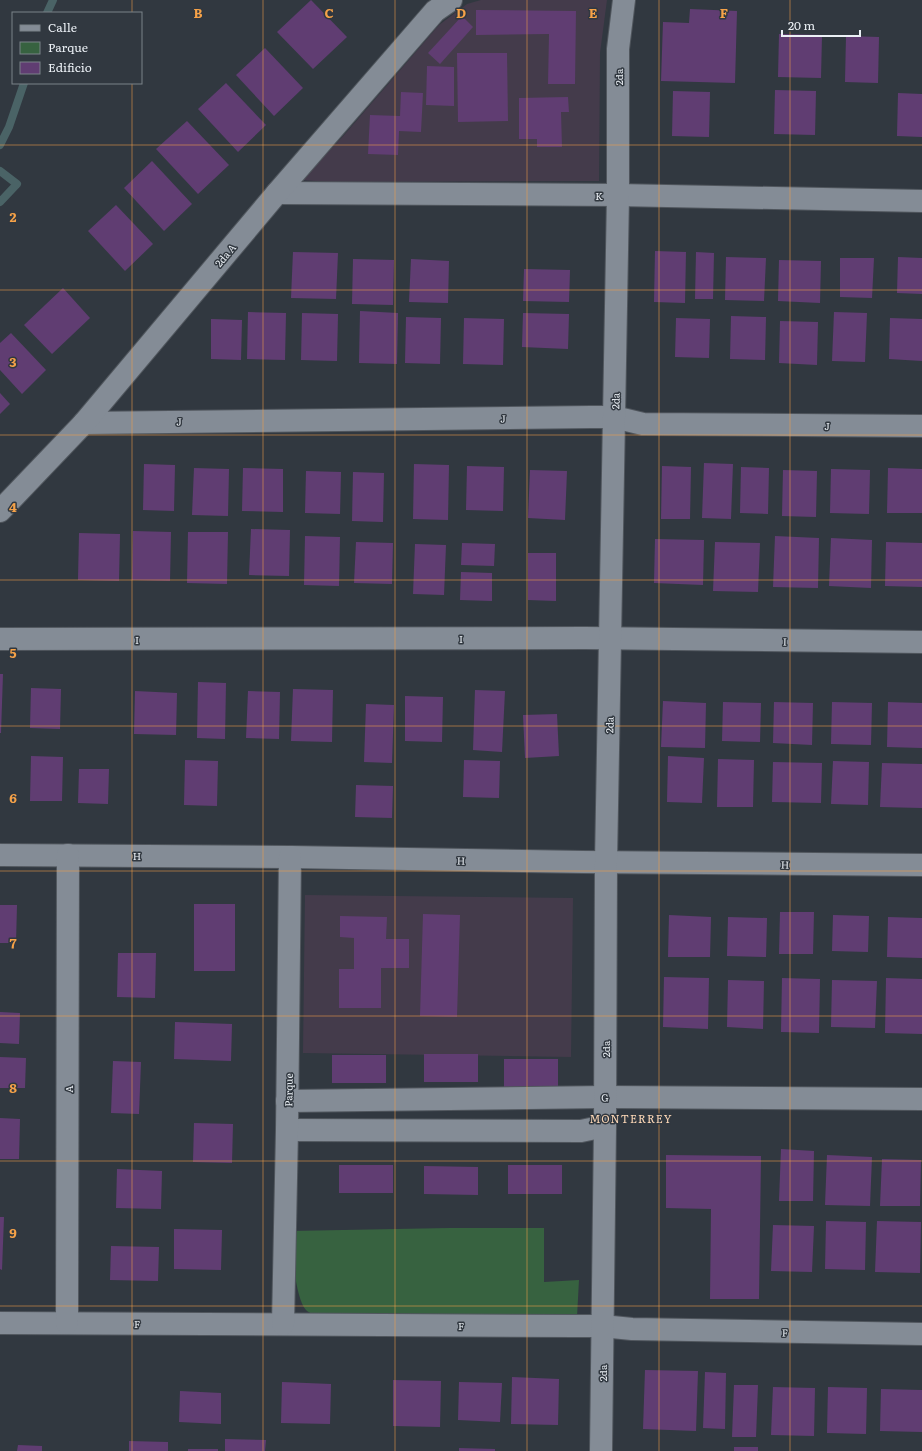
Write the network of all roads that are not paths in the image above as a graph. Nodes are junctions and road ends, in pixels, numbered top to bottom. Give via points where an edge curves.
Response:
1 (451, 0) edge
2 (624, 0) edge
3 (277, 193) junction
4 (618, 195) junction
5 (922, 201) edge
6 (614, 417) junction
7 (84, 422) junction
8 (922, 426) edge
9 (0, 511) edge
10 (0, 639) edge
11 (611, 639) junction
12 (922, 642) edge
13 (0, 855) edge
14 (68, 855) junction
15 (290, 857) junction
16 (606, 862) junction
17 (922, 865) edge
18 (605, 1098) junction
19 (922, 1099) edge
20 (288, 1101) junction
21 (605, 1126) junction
22 (287, 1130) junction
23 (0, 1323) edge
24 (67, 1323) junction
25 (283, 1324) junction
26 (602, 1326) junction
27 (922, 1334) edge
28 (601, 1451) edge

1 - 3 street, 2da A via 435,11
2 - 4 street, 2da via 618,49
3 - 4 street, K
3 - 7 street, 2da A
4 - 5 street, K
4 - 6 street, 2da
6 - 7 street, J
6 - 8 street, J via 643,424
6 - 11 street, 2da
7 - 9 street, 2da A
10 - 11 street, I
11 - 12 street, I
11 - 16 street, 2da
13 - 14 street, H
14 - 15 street, H
14 - 24 street, A
15 - 16 street, H
15 - 20 street, Parque
16 - 17 street, H
16 - 18 street, 2da
18 - 19 street, G
18 - 20 street, G
18 - 21 street, 2da
20 - 22 street, Parque
21 - 22 street via 581,1131
21 - 26 street, 2da
22 - 25 street, Parque
23 - 24 street, F
24 - 25 street, F
25 - 26 street, F
26 - 27 street, F via 632,1330
26 - 28 street, 2da

